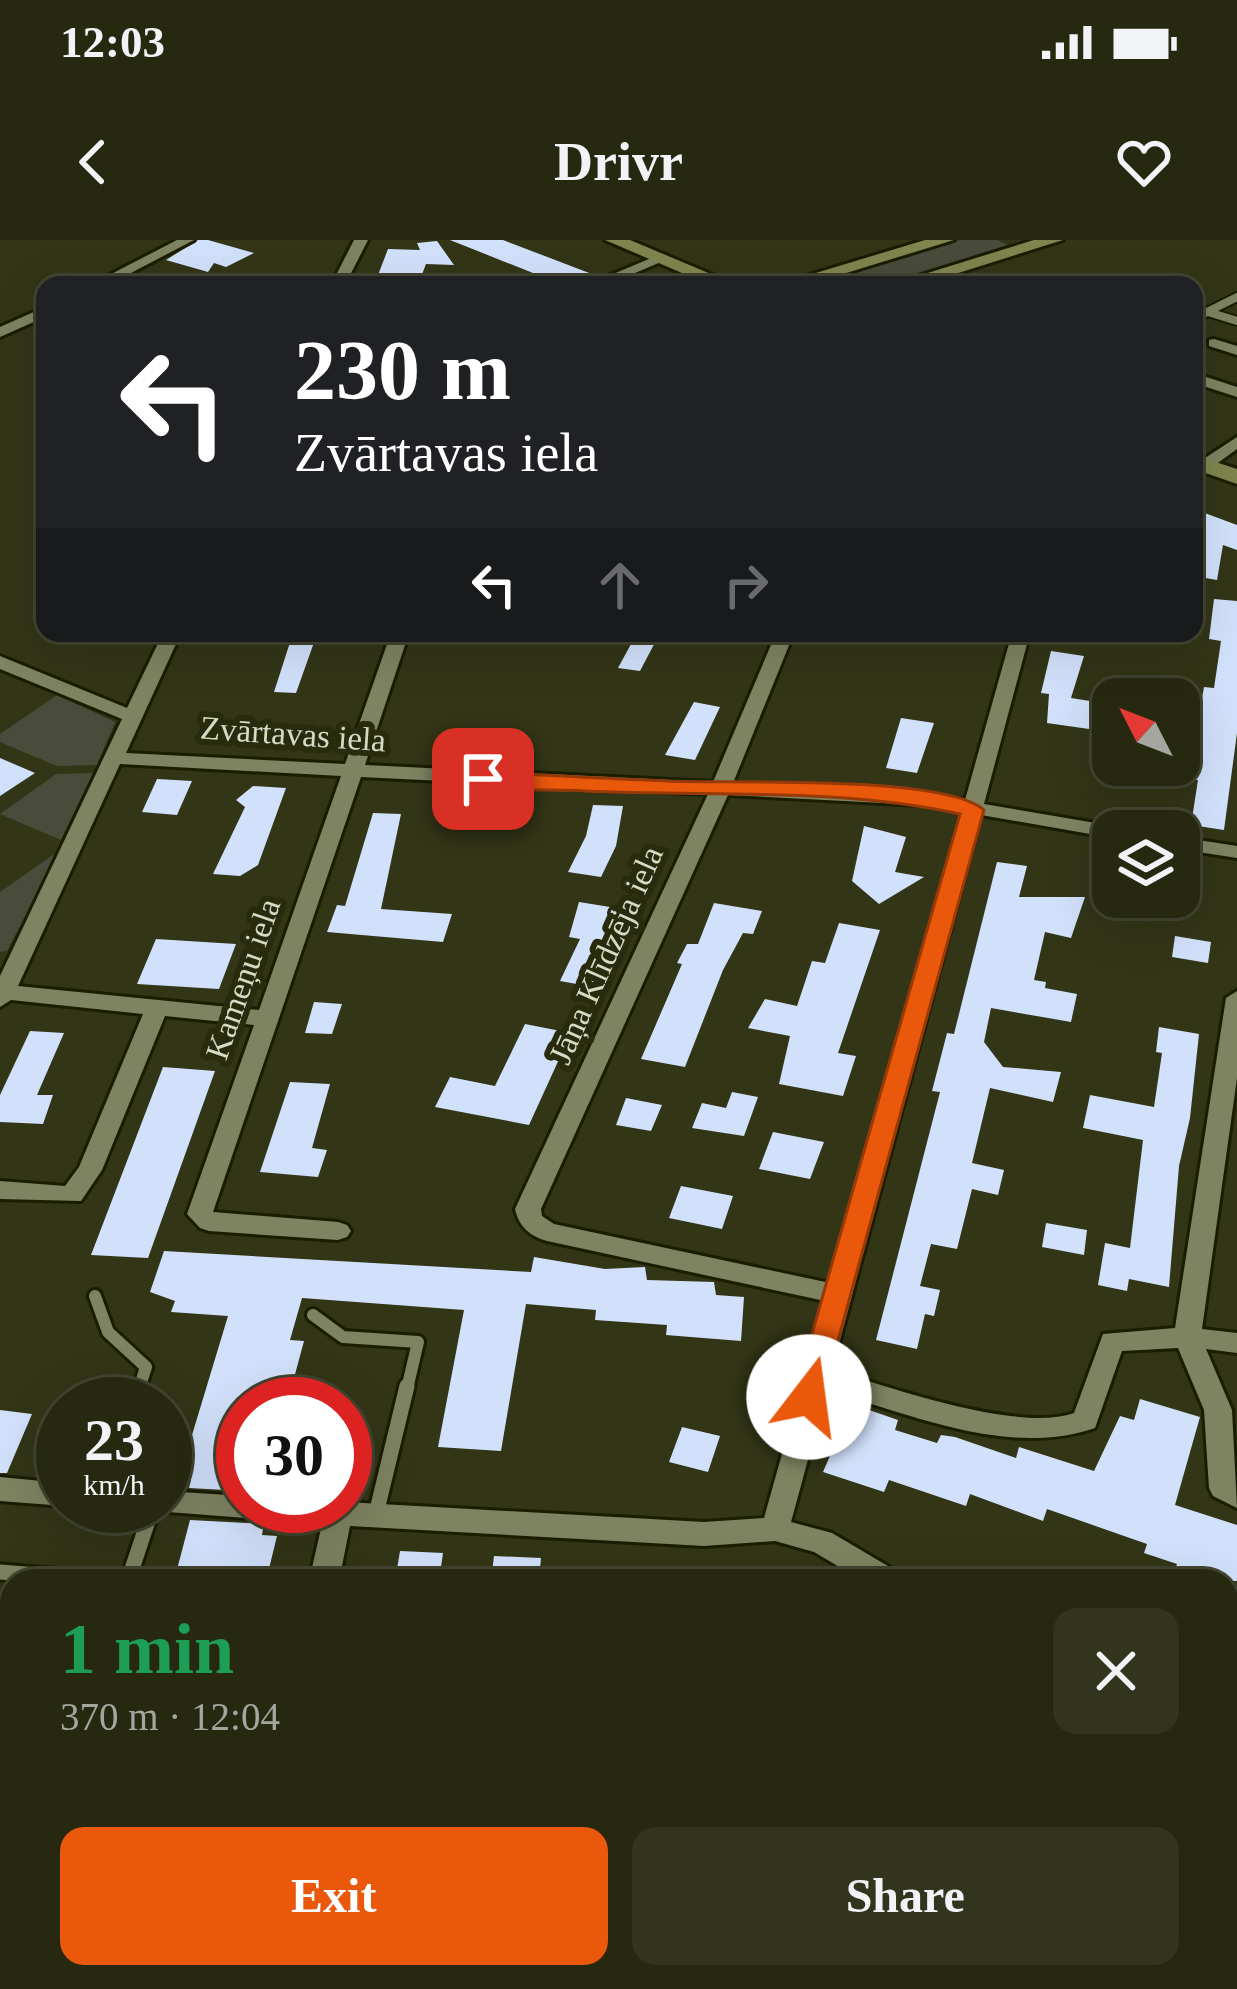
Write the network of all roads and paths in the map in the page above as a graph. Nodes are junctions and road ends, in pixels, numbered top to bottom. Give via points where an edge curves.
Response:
1 (187, 240) edge
2 (361, 240) edge
3 (614, 240) edge
4 (945, 240) edge
5 (1054, 240) edge
6 (661, 259) junction
7 (115, 276) edge
8 (343, 276) edge
9 (617, 276) edge
10 (704, 276) edge
11 (818, 276) edge
12 (930, 276) edge
13 (1237, 297) edge
14 (1203, 314) edge
15 (36, 315) edge
16 (1203, 315) edge
17 (1237, 321) edge
18 (0, 333) edge
19 (1214, 343) dead end
20 (1237, 351) edge
21 (1203, 381) edge
22 (1237, 392) edge
23 (1237, 442) edge
24 (1203, 462) edge
25 (1203, 465) edge
26 (1237, 477) edge
27 (168, 642) edge
28 (397, 642) edge
29 (780, 642) edge
30 (1019, 642) edge
31 (0, 662) edge
32 (133, 717) junction
33 (113, 758) junction
34 (355, 768) junction
35 (722, 786) junction
36 (973, 810) junction
37 (1092, 829) edge
38 (1200, 846) edge
39 (1237, 852) edge
40 (8, 965) edge
41 (2, 996) edge
42 (1237, 998) edge
43 (154, 1012) junction
44 (264, 1018) junction
45 (0, 1190) edge
46 (338, 1231) dead end
47 (838, 1294) junction
48 (95, 1296) dead end
49 (313, 1315) dead end
50 (1187, 1337) junction
51 (1237, 1343) edge
52 (815, 1376) junction
53 (143, 1377) edge
54 (0, 1489) edge
55 (36, 1492) edge
56 (1237, 1496) edge
57 (372, 1514) edge
58 (376, 1514) junction
59 (775, 1529) junction
60 (144, 1533) edge
61 (334, 1533) edge
62 (132, 1569) edge
63 (327, 1569) edge
64 (868, 1569) edge

1 - 7 street
2 - 8 street
3 - 6 street
4 - 11 street
5 - 12 street
6 - 9 street
6 - 10 street
13 - 14 lane
15 - 18 street
16 - 17 lane
19 - 20 street
21 - 22 street
23 - 24 street
25 - 26 street
27 - 32 street
28 - 34 street, Kameņu iela
29 - 35 street, Jāņa Klīdzēja iela
30 - 36 street
31 - 32 street
32 - 33 street
33 - 34 street, Zvārtavas iela
33 - 40 street
34 - 35 street, Zvārtavas iela
34 - 44 street, Kameņu iela
35 - 36 street, Zvārtavas iela via 922,799
35 - 47 street, Jāņa Klīdzēja iela via 530,1220 547,1232
36 - 37 street, Zvārtavas iela
36 - 47 street
38 - 39 street
40 - 41 street
41 - 43 street via 128,1001
42 - 50 street
43 - 44 street
43 - 45 street via 90,1170 71,1195
44 - 46 street, Kameņu iela via 200,1214 209,1222
47 - 52 street
48 - 53 lane via 108,1332 146,1367
49 - 58 lane via 344,1337 418,1342
50 - 51 street
50 - 52 street via 1112,1340 1085,1420 1062,1429 939,1409
50 - 56 street via 1218,1410 1223,1488
52 - 59 street
54 - 55 street
57 - 58 street
58 - 59 street via 704,1534
59 - 64 street via 822,1542
60 - 62 lane
61 - 63 street

